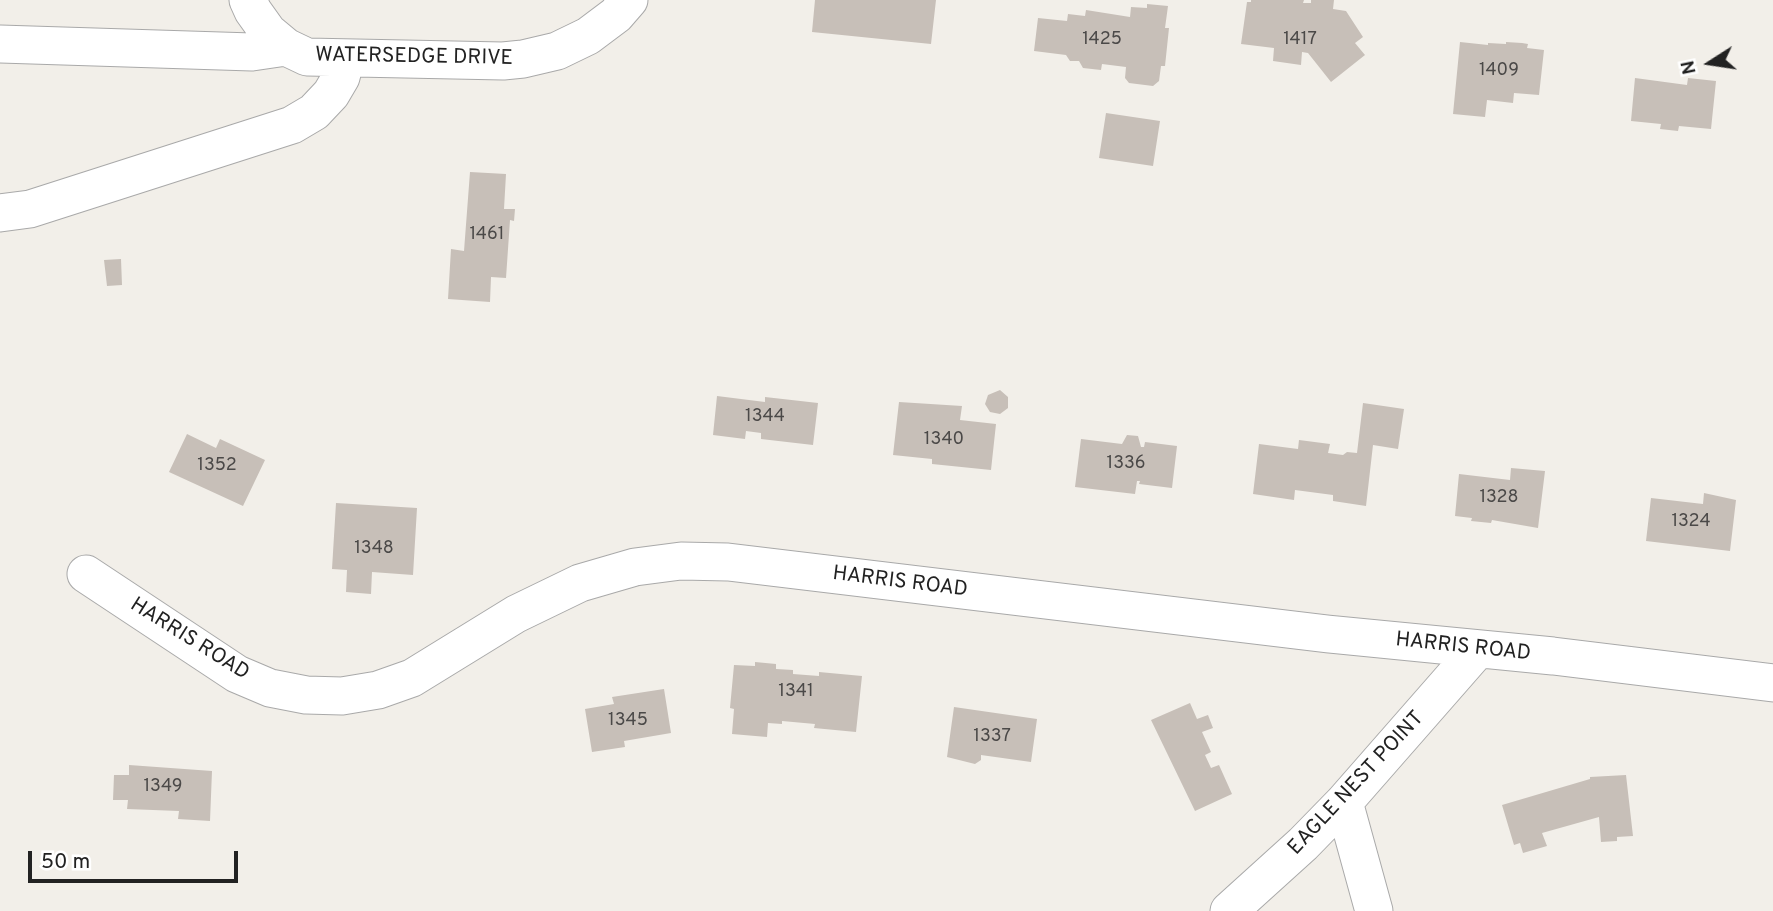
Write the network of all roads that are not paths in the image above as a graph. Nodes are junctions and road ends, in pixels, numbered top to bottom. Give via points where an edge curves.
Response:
1 (248, 0) edge
2 (629, 0) edge
3 (0, 44) edge
4 (286, 47) junction
5 (346, 58) junction
6 (0, 213) edge
7 (86, 574) dead end
8 (1478, 649) junction
9 (1773, 683) edge
10 (1344, 802) junction
11 (1229, 911) edge
12 (1374, 911) edge

1 - 4 street, WATERSEDGE DRIVE via 268,32
2 - 5 street, WATERSEDGE DRIVE via 588,36 557,51 523,59
3 - 4 street via 252,52
4 - 5 street, WATERSEDGE DRIVE via 307,57
5 - 6 street via 331,94 314,112 292,125 30,209
7 - 8 street, HARRIS ROAD via 237,674 270,688 306,695 342,696 412,678 516,614 580,583 635,567 681,561 728,562
8 - 9 street, HARRIS ROAD
8 - 10 street, EAGLE NEST POINT
10 - 11 street, EAGLE NEST POINT
10 - 12 street

